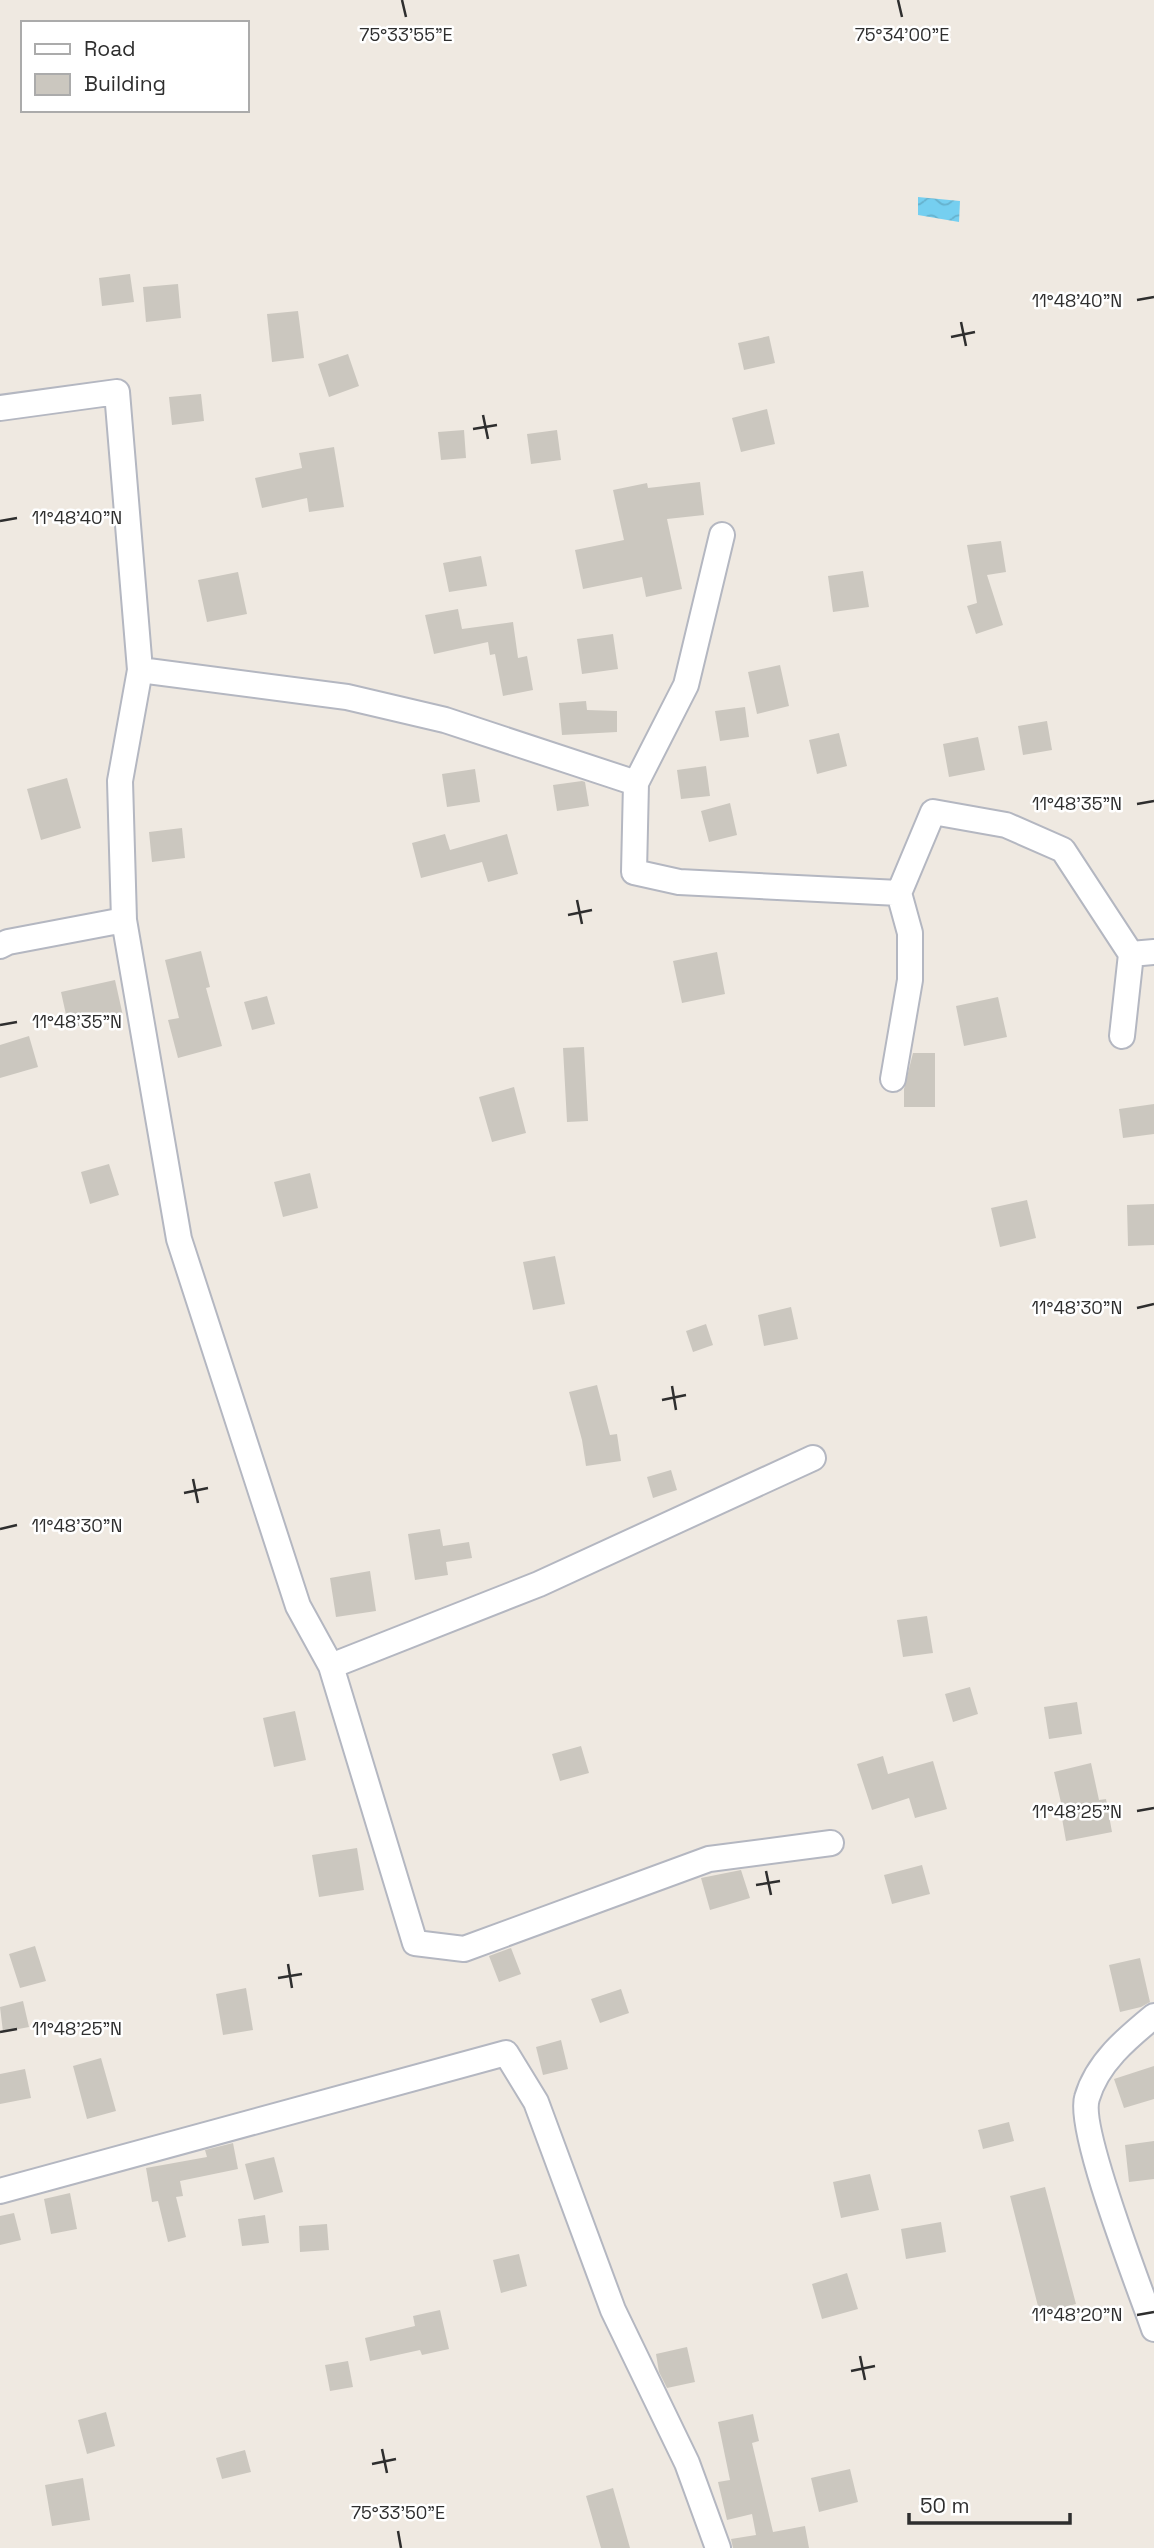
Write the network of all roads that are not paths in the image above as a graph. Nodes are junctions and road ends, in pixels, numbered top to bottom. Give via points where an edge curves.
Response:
1 (0, 408) edge
2 (722, 535) dead end
3 (140, 670) junction
4 (636, 783) junction
5 (899, 893) junction
6 (124, 920) junction
7 (0, 946) edge
8 (1143, 953) edge
9 (1122, 1036) dead end
10 (893, 1079) dead end
11 (813, 1458) dead end
12 (331, 1666) junction
13 (831, 1843) dead end
14 (1154, 2016) edge
15 (0, 2191) edge
16 (1154, 2329) edge
17 (718, 2548) edge

1 - 3 street via 117,392
2 - 4 street via 686,685
3 - 4 street via 347,697 445,720
3 - 6 street via 120,781
4 - 5 street via 634,872 678,882
5 - 8 street via 933,812 1006,825 1063,850
5 - 10 street via 911,933 910,980
6 - 7 street
6 - 12 street via 179,1238 298,1606
8 - 9 street
11 - 12 street via 539,1584
12 - 13 street via 415,1943 464,1949 709,1859
14 - 16 street via 1129,2036 1099,2071 1086,2100 1090,2143
15 - 17 street via 506,2053 536,2102 613,2310 687,2463

